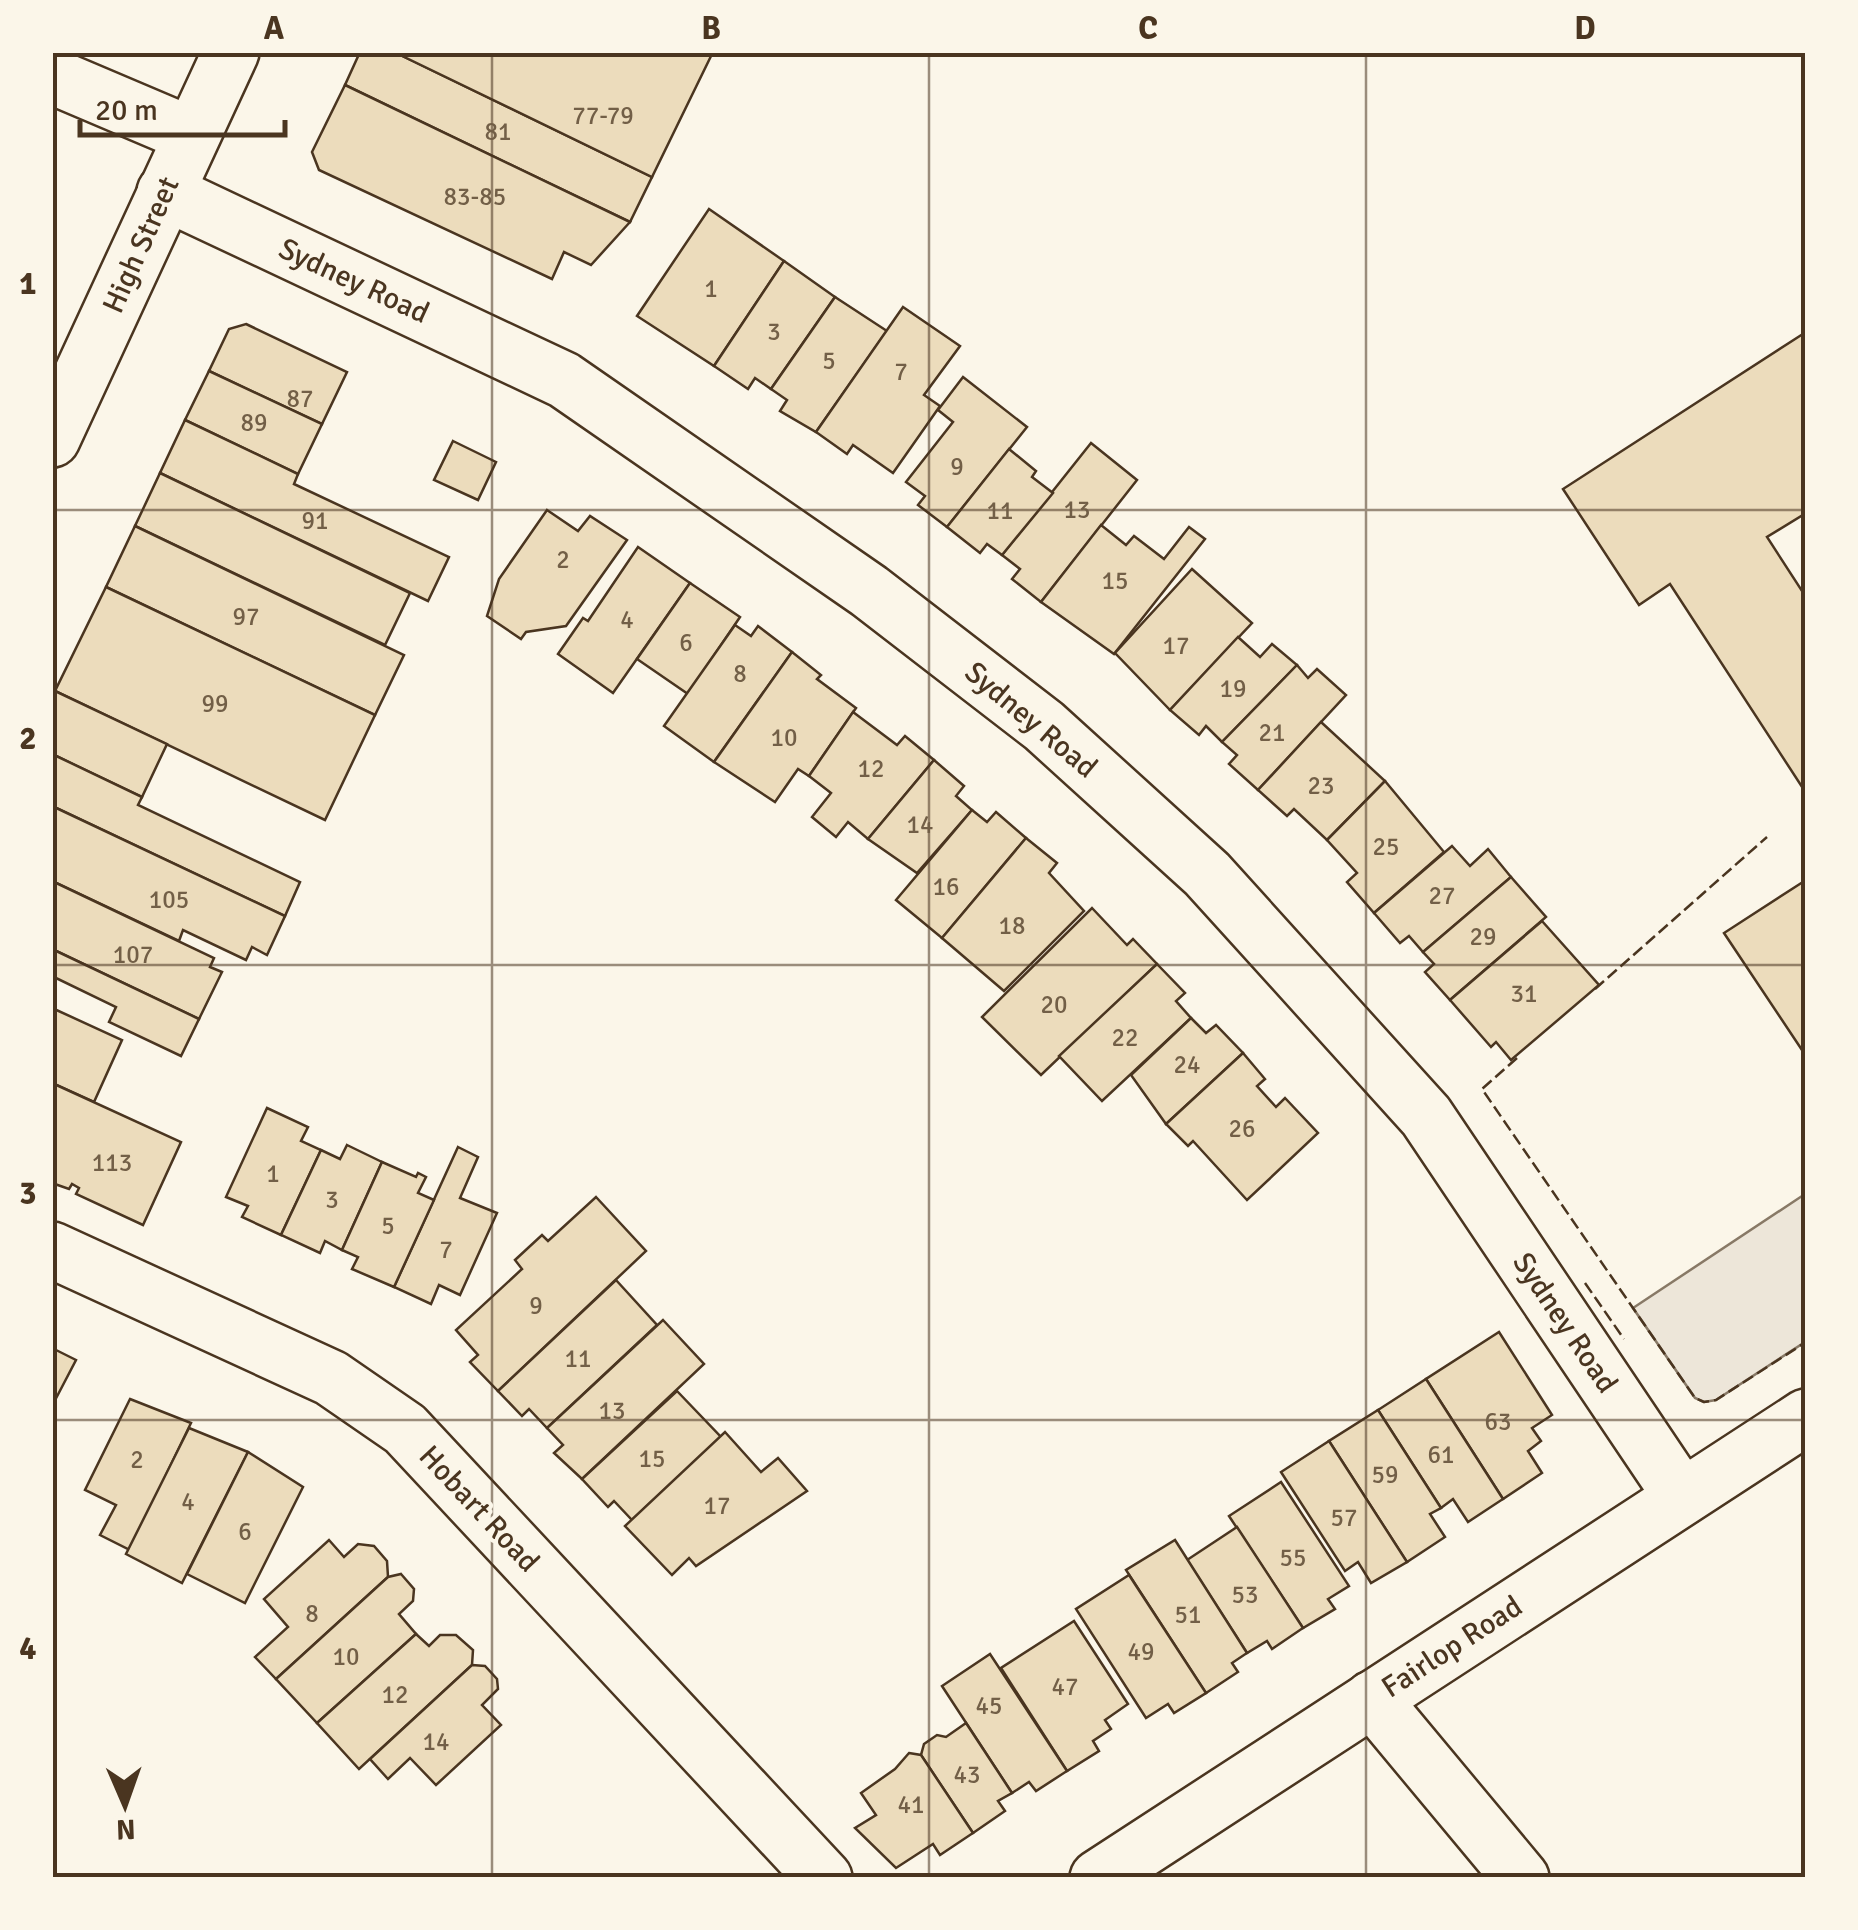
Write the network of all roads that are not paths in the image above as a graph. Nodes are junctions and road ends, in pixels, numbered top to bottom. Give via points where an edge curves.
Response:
1 (231, 52) edge
2 (52, 76) edge
3 (191, 135) junction
4 (165, 192) junction
5 (52, 439) edge
6 (52, 1250) edge
7 (1806, 1417) edge
8 (1682, 1497) junction
9 (1372, 1699) junction
10 (824, 1878) edge
11 (1098, 1878) edge
12 (1521, 1878) edge

1 - 3 street, High Street
2 - 3 street
3 - 4 street, High Street
4 - 5 street, High Street
4 - 8 street, Sydney Road via 564,380 869,590 1044,726 1207,874 1426,1116
6 - 10 street, Hobart Road via 331,1378 405,1430
7 - 8 street, Fairlop Road
8 - 9 street, Fairlop Road
9 - 11 street, Fairlop Road
9 - 12 street

